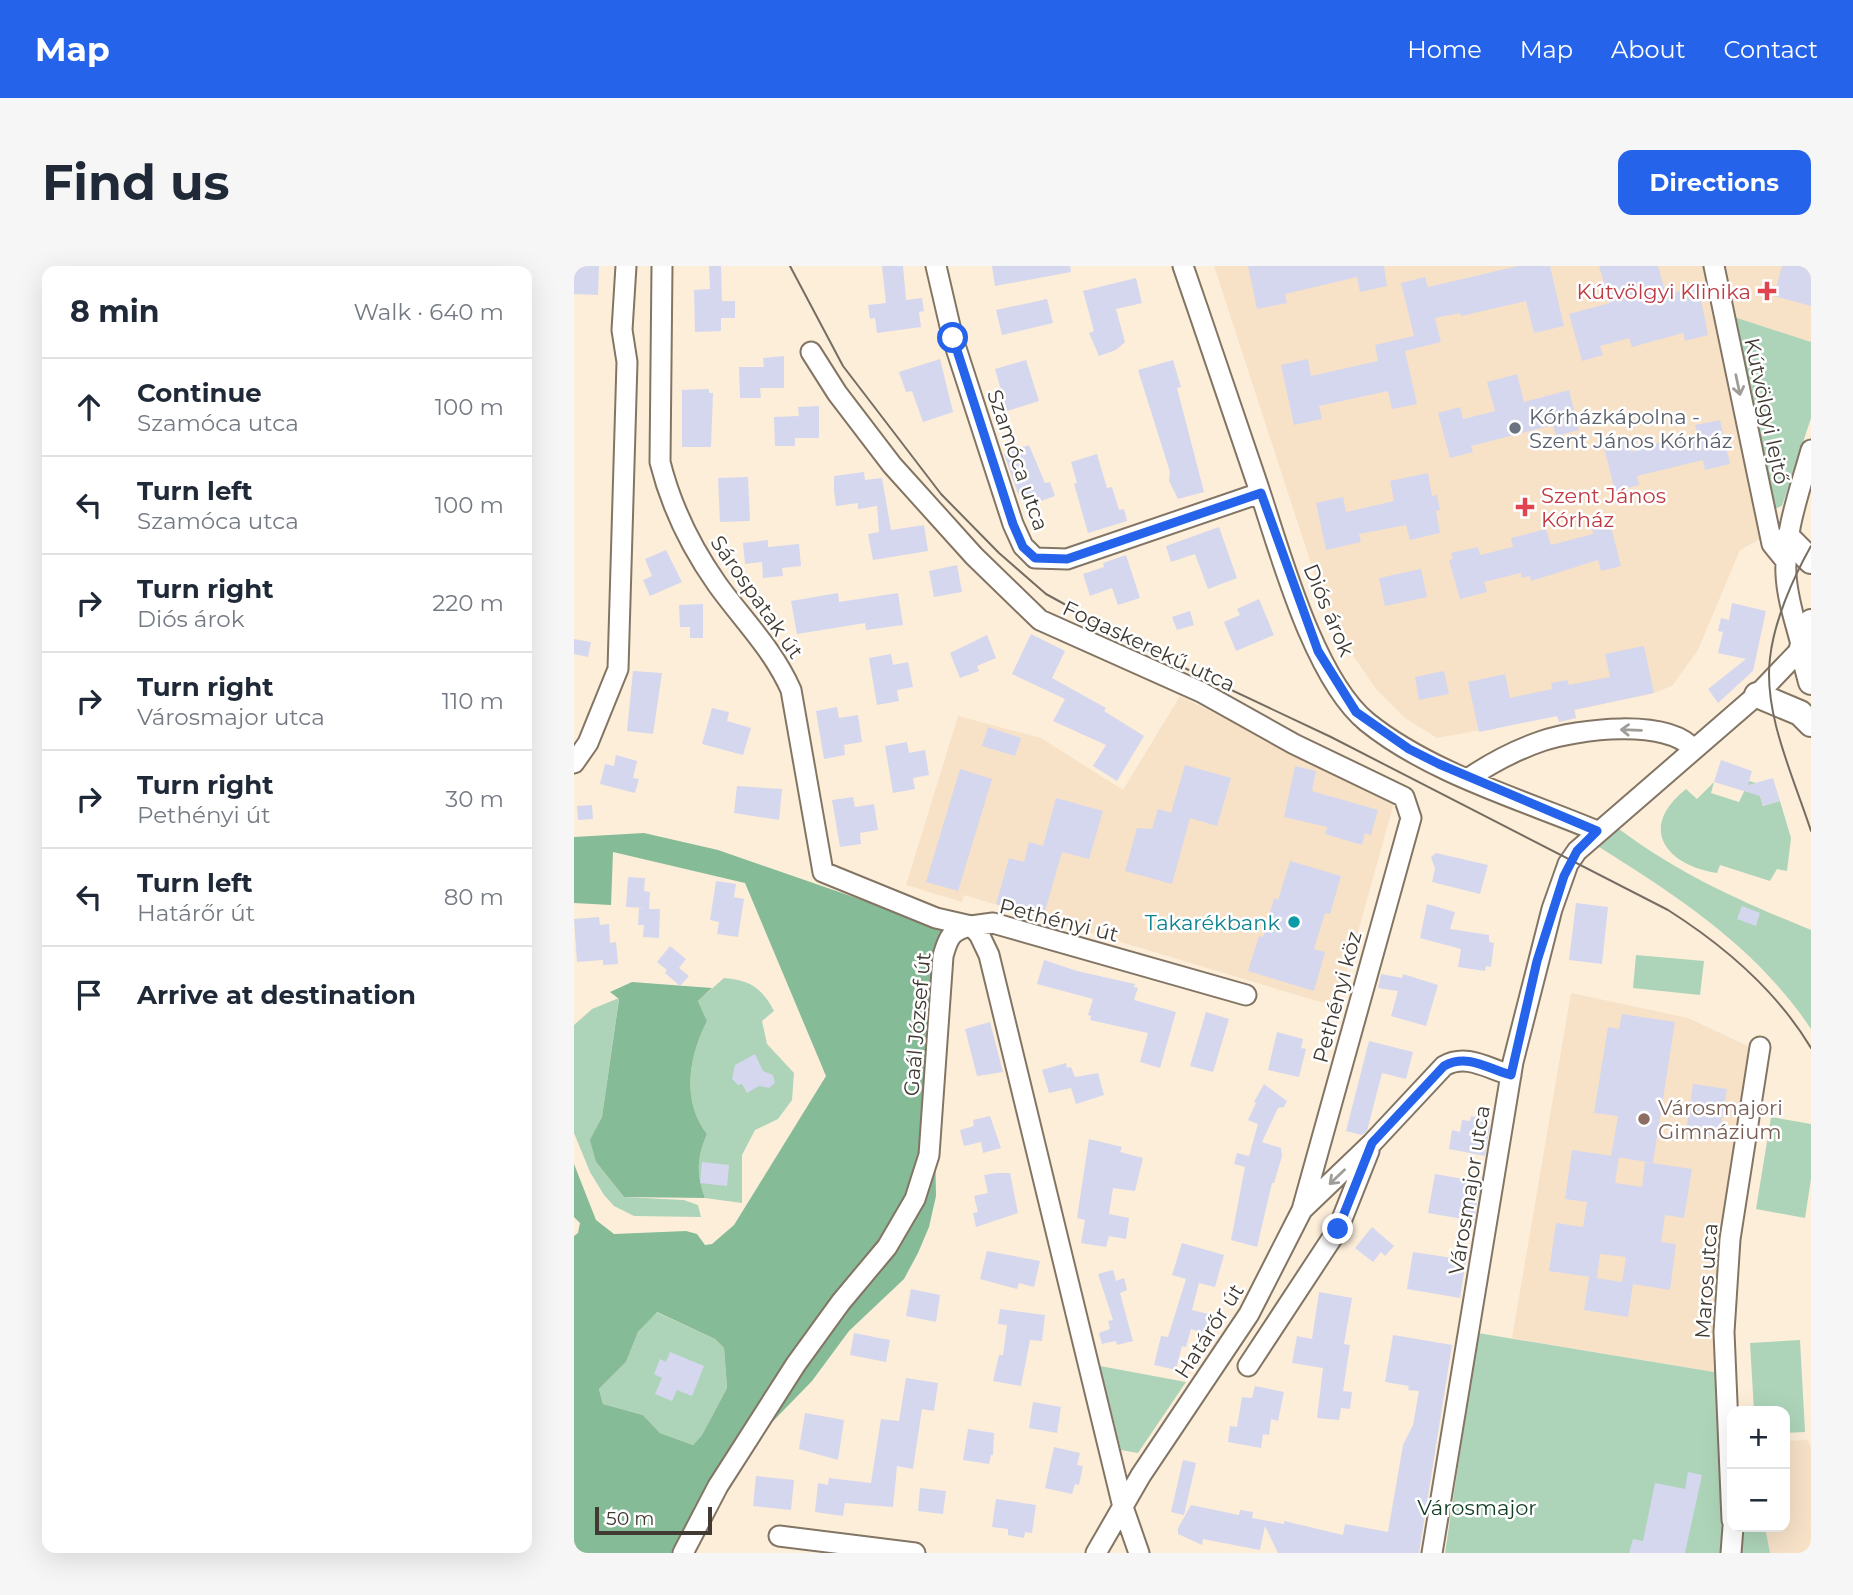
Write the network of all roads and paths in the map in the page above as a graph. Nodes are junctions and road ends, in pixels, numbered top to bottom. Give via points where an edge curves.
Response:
1 (626, 266) edge
2 (662, 266) edge
3 (936, 266) edge
4 (1183, 266) edge
5 (1714, 266) edge
6 (811, 352) dead end
7 (1811, 450) edge
8 (1261, 493) junction
9 (1787, 549) junction
10 (1811, 561) edge
11 (1811, 622) edge
12 (1806, 646) edge
13 (1811, 682) edge
14 (1757, 695) junction
15 (1811, 724) edge
16 (1693, 749) junction
17 (574, 764) edge
18 (1469, 778) junction
19 (1404, 797) joint
20 (1597, 831) junction
21 (823, 872) joint
22 (971, 926) junction
23 (1247, 995) dead end
24 (1760, 1047) dead end
25 (1511, 1075) junction
26 (1372, 1143) junction
27 (1302, 1210) junction
28 (1248, 1366) dead end
29 (1730, 1469) edge
30 (1123, 1507) junction
31 (1733, 1532) edge
32 (779, 1536) dead end
33 (683, 1553) edge
34 (915, 1553) edge
35 (1096, 1553) edge
36 (1139, 1553) edge
37 (1432, 1553) edge
38 (1731, 1553) edge

1 - 17 street via 618,669 588,743
2 - 21 street, Sárospatak út via 660,462 664,479 689,538 781,667 791,690
3 - 8 street, Szamóca utca via 953,338 1013,524 1023,547 1035,558 1067,559
4 - 8 street, Diós árok
5 -> 9 street, Kútvölgyi lejtő via 1772,544
6 - 19 street, Fogaskerekű utca via 892,465 974,556 1040,620 1201,692
7 - 9 street
8 - 18 street, Diós árok via 1318,651 1356,712 1409,749
9 - 10 main road
9 - 12 street via 1789,597
11 - 12 main road
12 - 13 main road
12 - 14 street, Városmajor utca
14 - 15 main road via 1800,713
14 - 16 street, Városmajor utca
16 -> 18 street via 1685,738 1656,731 1588,733 1543,741
16 - 20 street, Városmajor utca
18 - 20 street, Diós árok
19 - 27 street, Pethényi köz via 1411,818
20 - 25 street, Városmajor utca via 1577,851 1560,887 1537,961
21 - 22 street, Pethényi út via 936,918
22 - 23 street, Pethényi út via 992,923
22 - 30 street via 989,955
22 - 33 street, Gaál József út via 956,929 948,937 943,956 929,1155 915,1199 887,1247 796,1364 718,1486
24 - 29 street, Maros utca via 1730,1239 1724,1332
25 - 26 street, Határőr út via 1454,1060
25 - 37 street, Városmajor utca
26 -> 27 street, Határőr út
26 - 28 street, Határőr út via 1338,1229
27 - 30 street, Határőr út via 1250,1314
30 - 35 street, Határőr út
30 - 36 street
31 - 38 street
32 - 34 street

